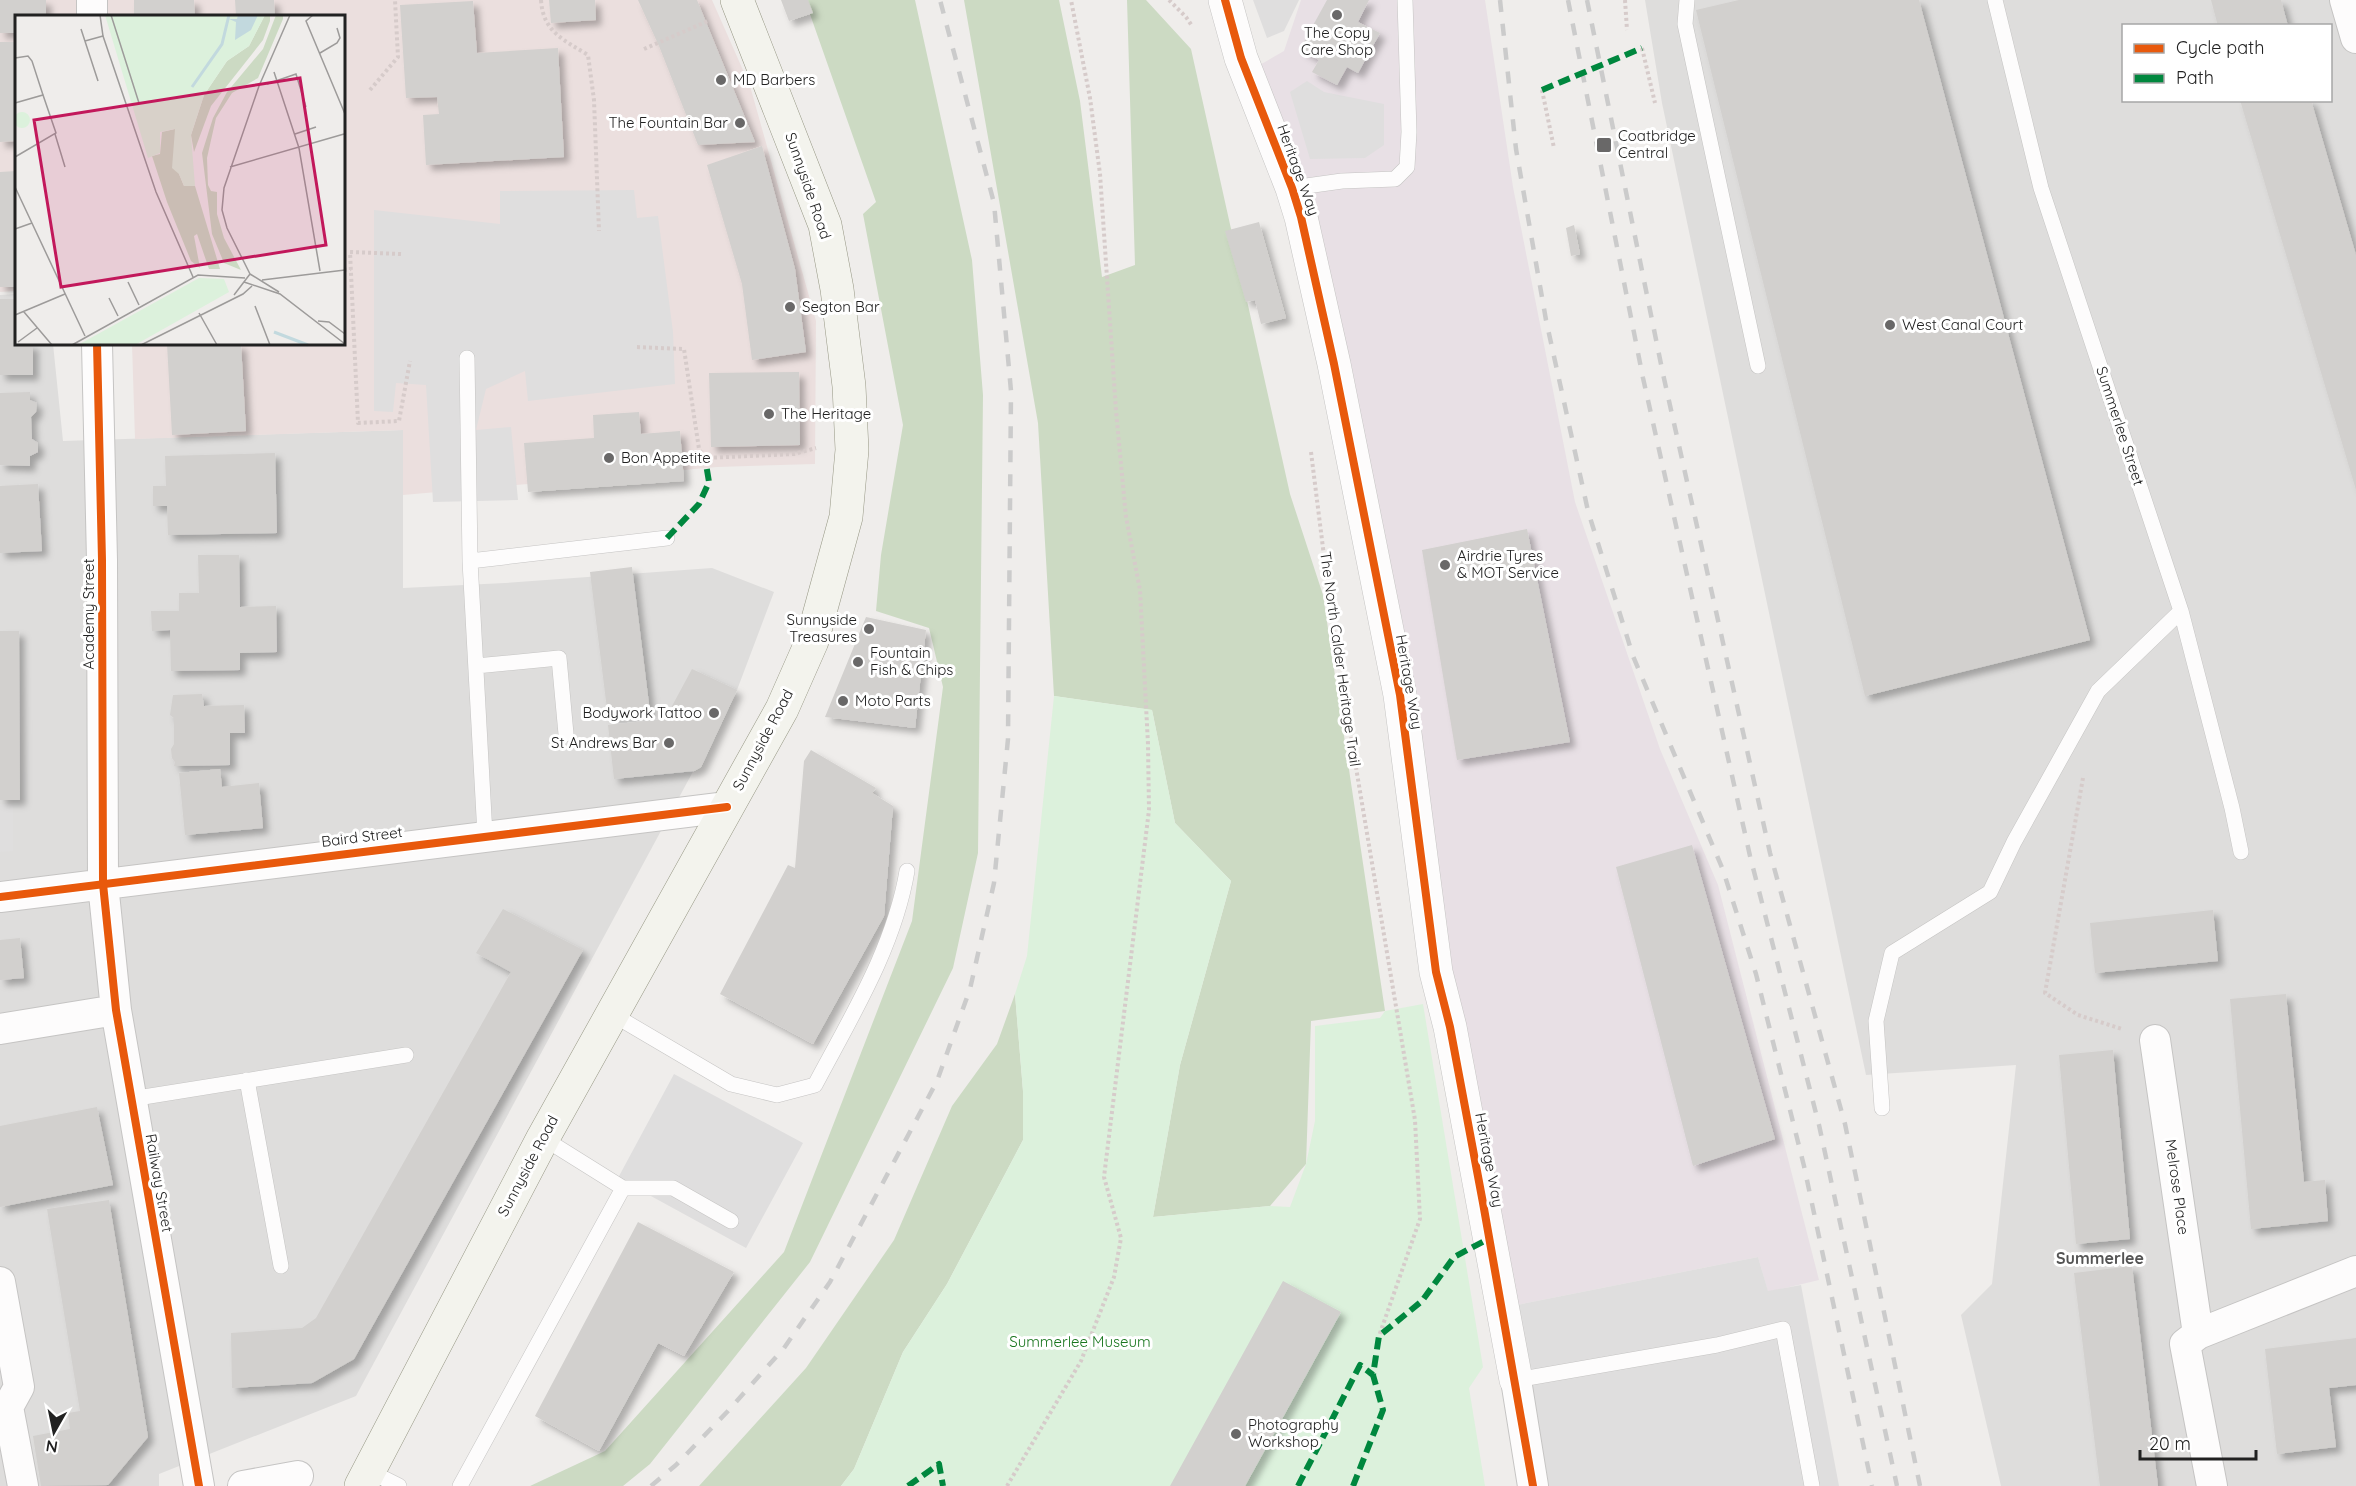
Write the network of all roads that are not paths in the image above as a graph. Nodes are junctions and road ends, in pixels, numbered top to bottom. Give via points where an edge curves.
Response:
1 (1225, 0) edge
2 (1405, 0) edge
3 (1687, 0) edge
4 (1995, 0) edge
5 (2345, 0) edge
6 (726, 9) edge
7 (2356, 38) edge
8 (1293, 188) junction
9 (97, 345) edge
10 (467, 358) dead end
11 (1758, 366) dead end
12 (667, 538) dead end
13 (470, 561) junction
14 (2181, 611) junction
15 (476, 666) junction
16 (566, 734) dead end
17 (727, 807) junction
18 (485, 836) junction
19 (2241, 852) dead end
20 (907, 871) dead end
21 (103, 884) junction
22 (0, 897) edge
23 (116, 1010) junction
24 (612, 1014) junction
25 (0, 1029) edge
26 (2155, 1040) road end
27 (406, 1055) dead end
28 (248, 1080) junction
29 (131, 1099) junction
30 (1882, 1108) dead end
31 (543, 1138) junction
32 (623, 1188) junction
33 (731, 1221) dead end
34 (281, 1266) dead end
35 (2356, 1271) edge
36 (0, 1281) edge
37 (2198, 1334) junction
38 (1516, 1380) junction
39 (298, 1476) dead end
40 (365, 1479) edge
41 (23, 1486) edge
42 (199, 1486) edge
43 (243, 1486) edge
44 (399, 1486) edge
45 (460, 1486) edge
46 (1533, 1486) edge
47 (1812, 1486) edge
48 (2212, 1486) edge

1 - 8 street, Heritage Way via 1241,58
2 - 8 lane via 1407,167 1395,179
3 - 11 lane via 1685,24
4 - 14 lane, Summerlee Street via 2041,188
5 - 7 street
6 - 17 main road, Sunnyside Road via 825,225 849,386 852,450 846,517 812,642 782,709
8 - 38 street, Heritage Way via 1334,364 1400,695 1436,972 1450,1027
9 - 21 street, Academy Street
10 - 13 lane
12 - 13 lane
13 - 15 lane
14 - 19 lane, Summerlee Street
14 - 30 lane via 2098,691 1990,892 1892,953 1876,1021
15 - 16 lane via 559,658
15 - 18 lane
17 - 18 street, Baird Street
17 - 24 main road, Sunnyside Road
18 - 21 street, Baird Street
20 - 24 lane via 902,900 871,981 815,1085 777,1095 731,1084
21 - 22 street, Baird Street
21 - 23 street, Railway Street
23 - 25 street
23 - 29 street, Railway Street
24 - 31 main road, Sunnyside Road
26 - 37 street, Melrose Place
27 - 28 lane
28 - 29 lane
28 - 34 lane
29 - 42 street, Railway Street
31 - 32 lane
31 - 40 main road, Sunnyside Road
32 - 33 lane via 674,1188
32 - 45 lane
35 - 37 street
36 - 41 street via 18,1387 9,1407
37 - 48 street via 2185,1344
38 - 46 street
38 - 47 lane via 1684,1351 1783,1329
39 - 43 street
40 - 44 lane

